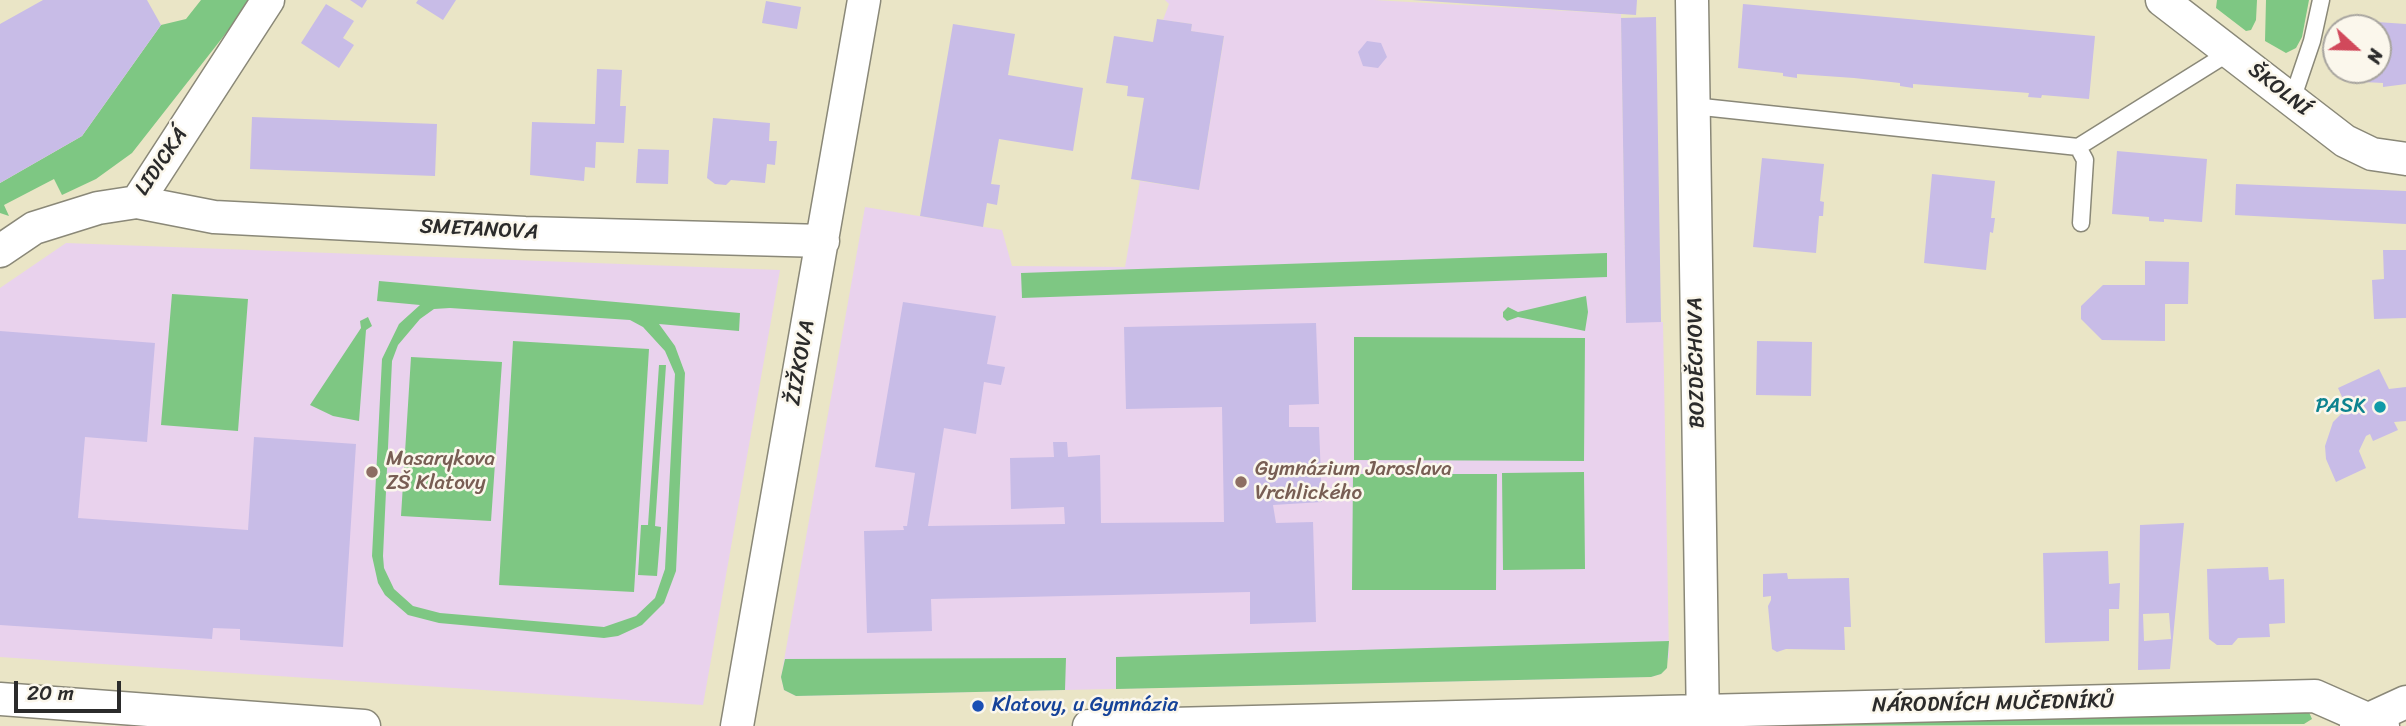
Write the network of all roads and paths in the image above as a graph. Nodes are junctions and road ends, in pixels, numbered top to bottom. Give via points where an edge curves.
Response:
1 (268, 0) edge
2 (864, 0) edge
3 (1692, 0) edge
4 (2162, 0) edge
5 (2321, 0) edge
6 (2230, 52) junction
7 (2292, 100) junction
8 (1693, 106) junction
9 (2078, 147) junction
10 (2406, 159) edge
11 (137, 202) junction
12 (2081, 223) dead end
13 (822, 242) junction
14 (0, 251) edge
15 (0, 699) edge
16 (2406, 702) edge
17 (1703, 719) edge
18 (1597, 720) edge
19 (2369, 724) edge
20 (1132, 725) edge
21 (365, 726) edge
22 (737, 726) edge
23 (1089, 726) edge

1 - 11 street, LIDICKÁ
2 - 13 street, ŽIŽKOVA
3 - 8 street, BOZDĚCHOVA
4 - 6 street, ŠKOLNÍ
5 - 7 lane
6 - 7 street, ŠKOLNÍ
6 - 9 lane
7 - 10 street, ŠKOLNÍ via 2345,141 2372,154
8 - 9 lane
8 - 17 street, BOZDĚCHOVA
9 - 12 lane via 2085,160
11 - 13 street, SMETANOVA via 214,217
11 - 14 street, LIDICKÁ via 98,208 34,228
13 - 22 street, ŽIŽKOVA
15 - 21 street
16 - 19 street
17 - 18 street, NÁRODNÍCH MUČEDNÍKŮ
17 - 19 street, NÁRODNÍCH MUČEDNÍKŮ via 2315,696
18 - 20 street, NÁRODNÍCH MUČEDNÍKŮ
20 - 23 street, NÁRODNÍCH MUČEDNÍKŮ

